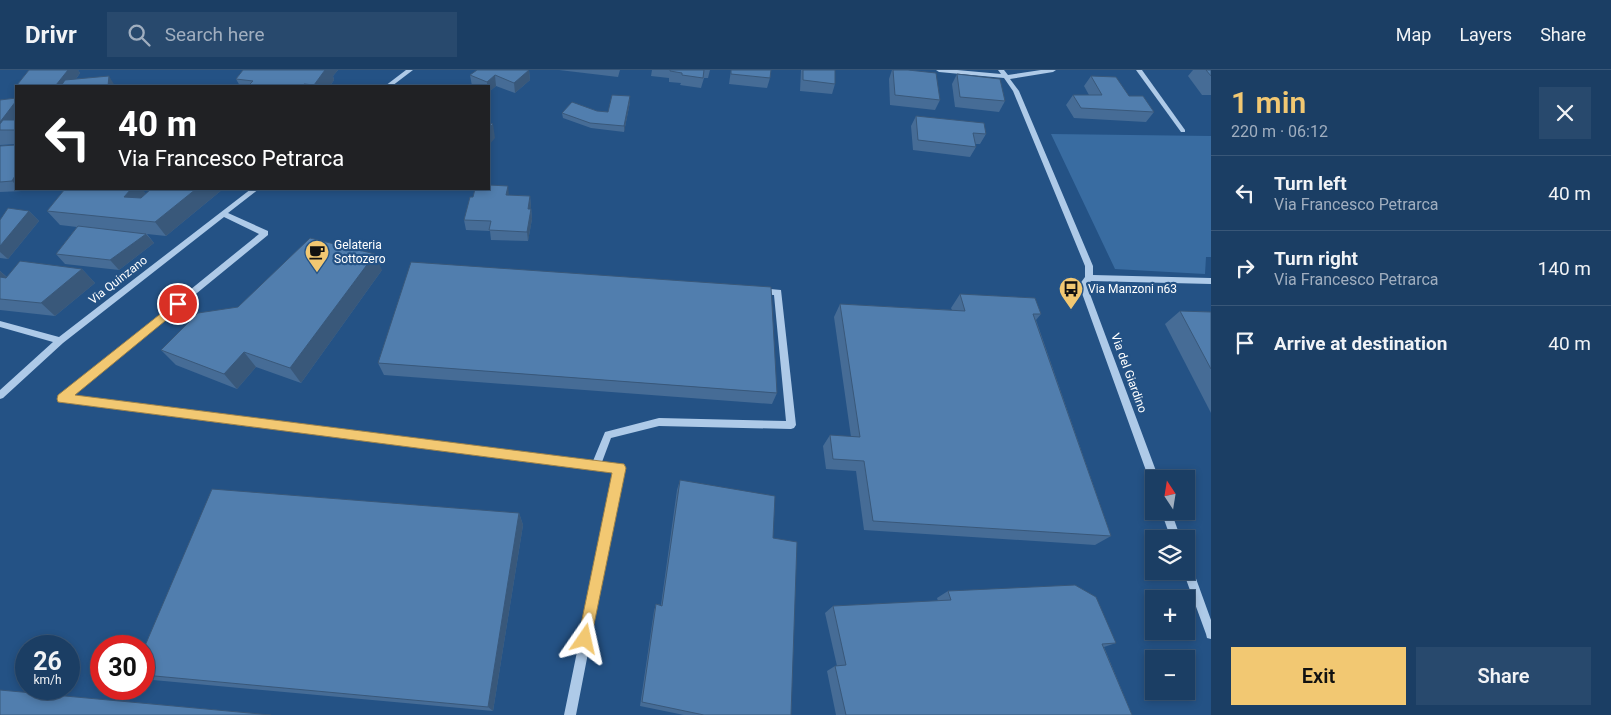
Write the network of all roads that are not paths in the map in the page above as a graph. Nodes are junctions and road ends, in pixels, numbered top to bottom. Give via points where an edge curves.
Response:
1 (410, 70) edge
2 (939, 70) edge
3 (1001, 70) edge
4 (1053, 70) edge
5 (1139, 70) edge
6 (1008, 77) junction
7 (389, 85) edge
8 (1184, 131) dead end
9 (254, 190) edge
10 (223, 214) junction
11 (1089, 278) junction
12 (1211, 281) edge
13 (749, 290) edge
14 (0, 324) edge
15 (60, 341) junction
16 (0, 395) edge
17 (596, 466) junction
18 (1151, 470) edge
19 (1191, 580) edge
20 (1211, 634) edge
21 (570, 715) edge

1 - 7 street
2 - 6 street
3 - 6 street
4 - 6 street
5 - 8 street
6 - 11 street via 1089,266
9 - 10 street, Via Quinzano
10 - 15 street, Via Quinzano
10 - 17 street via 265,234 62,399
11 - 12 street
11 - 18 street, Via del Giardino via 1083,285
13 - 17 street via 778,292 791,425 659,422 608,435
14 - 15 street
15 - 16 street, Via Quinzano
17 - 21 street via 620,468
19 - 20 street

